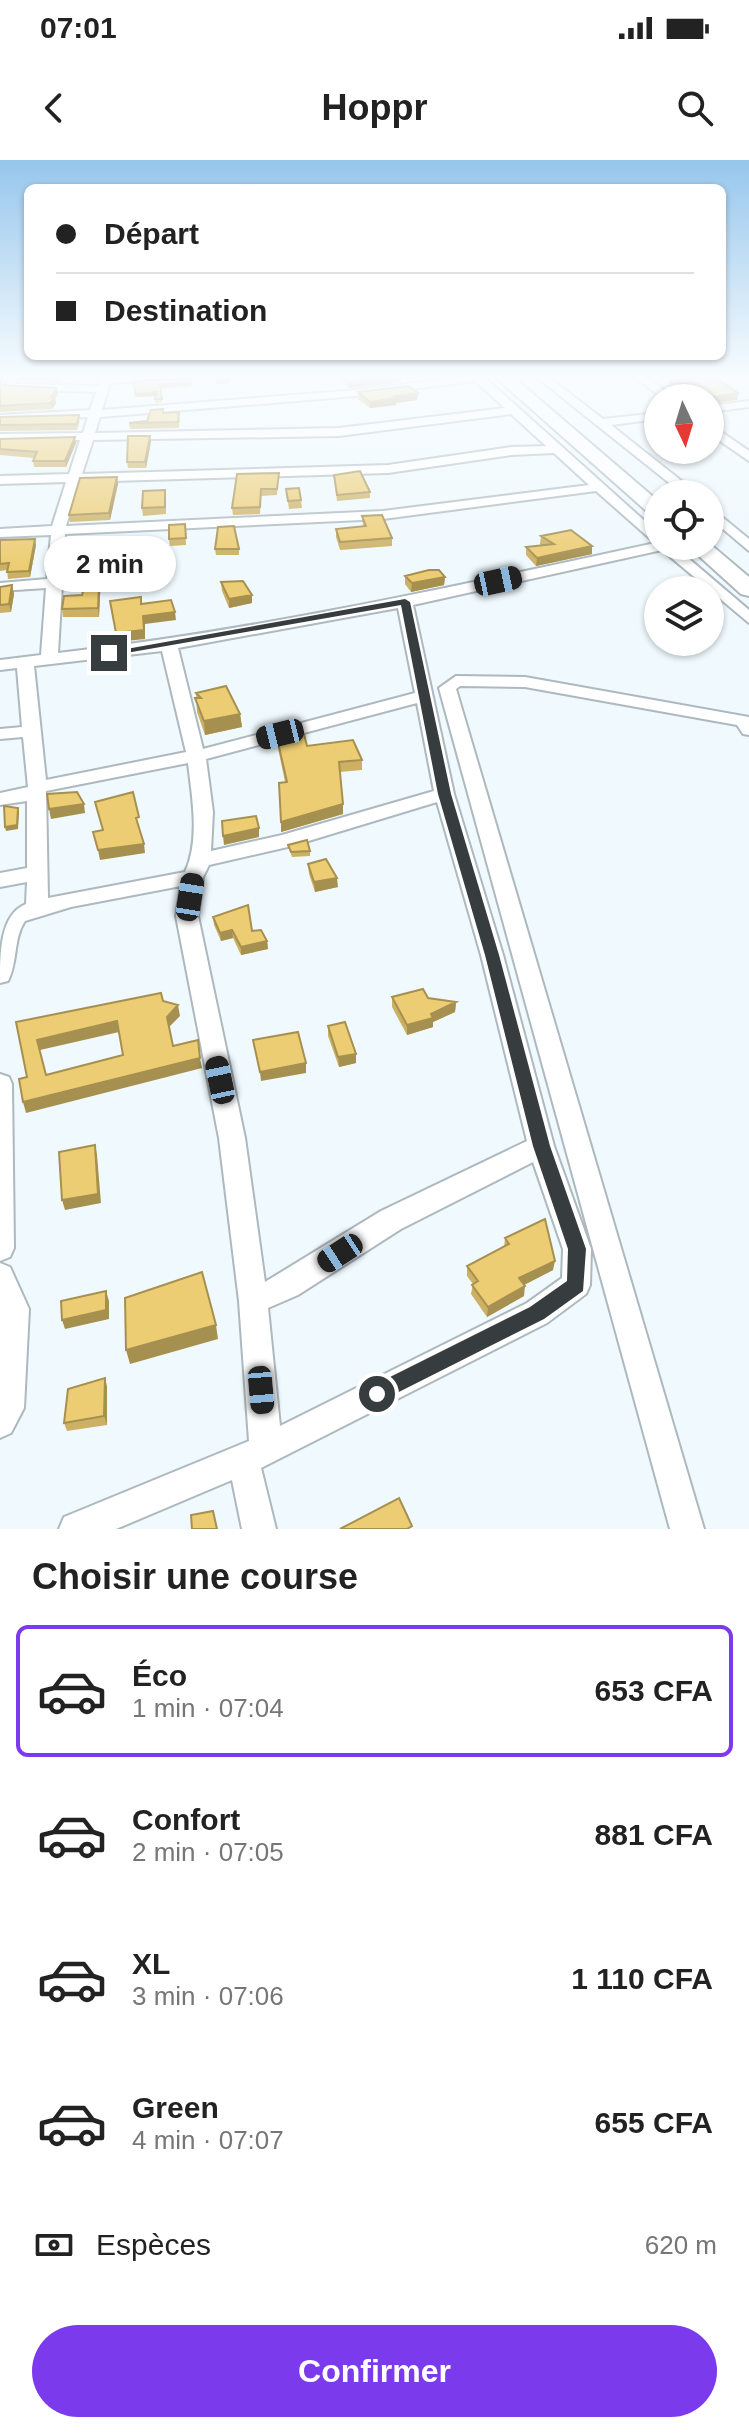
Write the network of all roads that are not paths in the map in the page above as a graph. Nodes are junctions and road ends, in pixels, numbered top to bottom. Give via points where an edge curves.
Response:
1 (87, 438) edge
2 (548, 439) edge
3 (575, 439) edge
4 (593, 439) edge
5 (622, 439) edge
6 (725, 439) edge
7 (559, 449) junction
8 (749, 457) edge
9 (0, 480) edge
10 (72, 480) junction
11 (673, 480) edge
12 (644, 481) edge
13 (600, 487) junction
14 (644, 499) edge
15 (724, 524) edge
16 (644, 527) edge
17 (58, 528) junction
18 (0, 533) edge
19 (749, 547) edge
20 (644, 550) edge
21 (724, 550) edge
22 (681, 560) edge
23 (715, 560) edge
24 (749, 571) edge
25 (54, 583) junction
26 (0, 587) edge
27 (749, 589) edge
28 (405, 602) junction
29 (749, 618) edge
30 (169, 645) junction
31 (49, 660) junction
32 (25, 663) junction
33 (0, 665) edge
34 (426, 695) junction
35 (747, 724) edge
36 (32, 731) junction
37 (0, 734) edge
38 (196, 756) junction
39 (37, 791) junction
40 (444, 794) junction
41 (0, 799) edge
42 (197, 869) junction
43 (39, 873) junction
44 (0, 880) edge
45 (37, 906) junction
46 (0, 975) edge
47 (0, 1084) edge
48 (541, 1146) junction
49 (0, 1248) edge
50 (0, 1276) edge
51 (253, 1301) junction
52 (7, 1310) edge
53 (0, 1422) edge
54 (254, 1454) junction
55 (76, 1529) edge
56 (259, 1529) edge
57 (687, 1529) edge

1 - 10 street
2 - 7 street
3 - 14 main road
4 - 12 main road
5 - 11 street
6 - 8 street
7 - 10 street via 388,469
7 - 13 street
9 - 10 street
10 - 17 street
13 - 16 street
13 - 17 street via 383,515
15 - 19 street
17 - 18 street
17 - 25 street
20 - 28 street
21 - 24 main road
22 - 29 street
23 - 27 main road
25 - 26 street
25 - 31 street
28 - 30 street
28 - 34 street
30 - 31 street
30 - 38 street
31 - 32 street
32 - 33 street
32 - 36 street
34 - 38 street
34 - 40 street
35 - 57 street via 525,682 456,681 447,688
36 - 37 street
36 - 39 street
38 - 39 street
38 - 42 street via 203,812
39 - 41 street
39 - 43 street
40 - 42 street
40 - 48 street
42 - 45 street via 142,890
42 - 51 street via 187,916 232,1138
43 - 44 street
43 - 45 street
45 - 46 street via 18,914 10,927
47 - 49 street
48 - 51 street via 391,1220 288,1286
48 - 54 street via 577,1249 576,1285 537,1313
50 - 52 street
51 - 54 street
52 - 53 street via 8,1408
54 - 55 street
54 - 56 street

